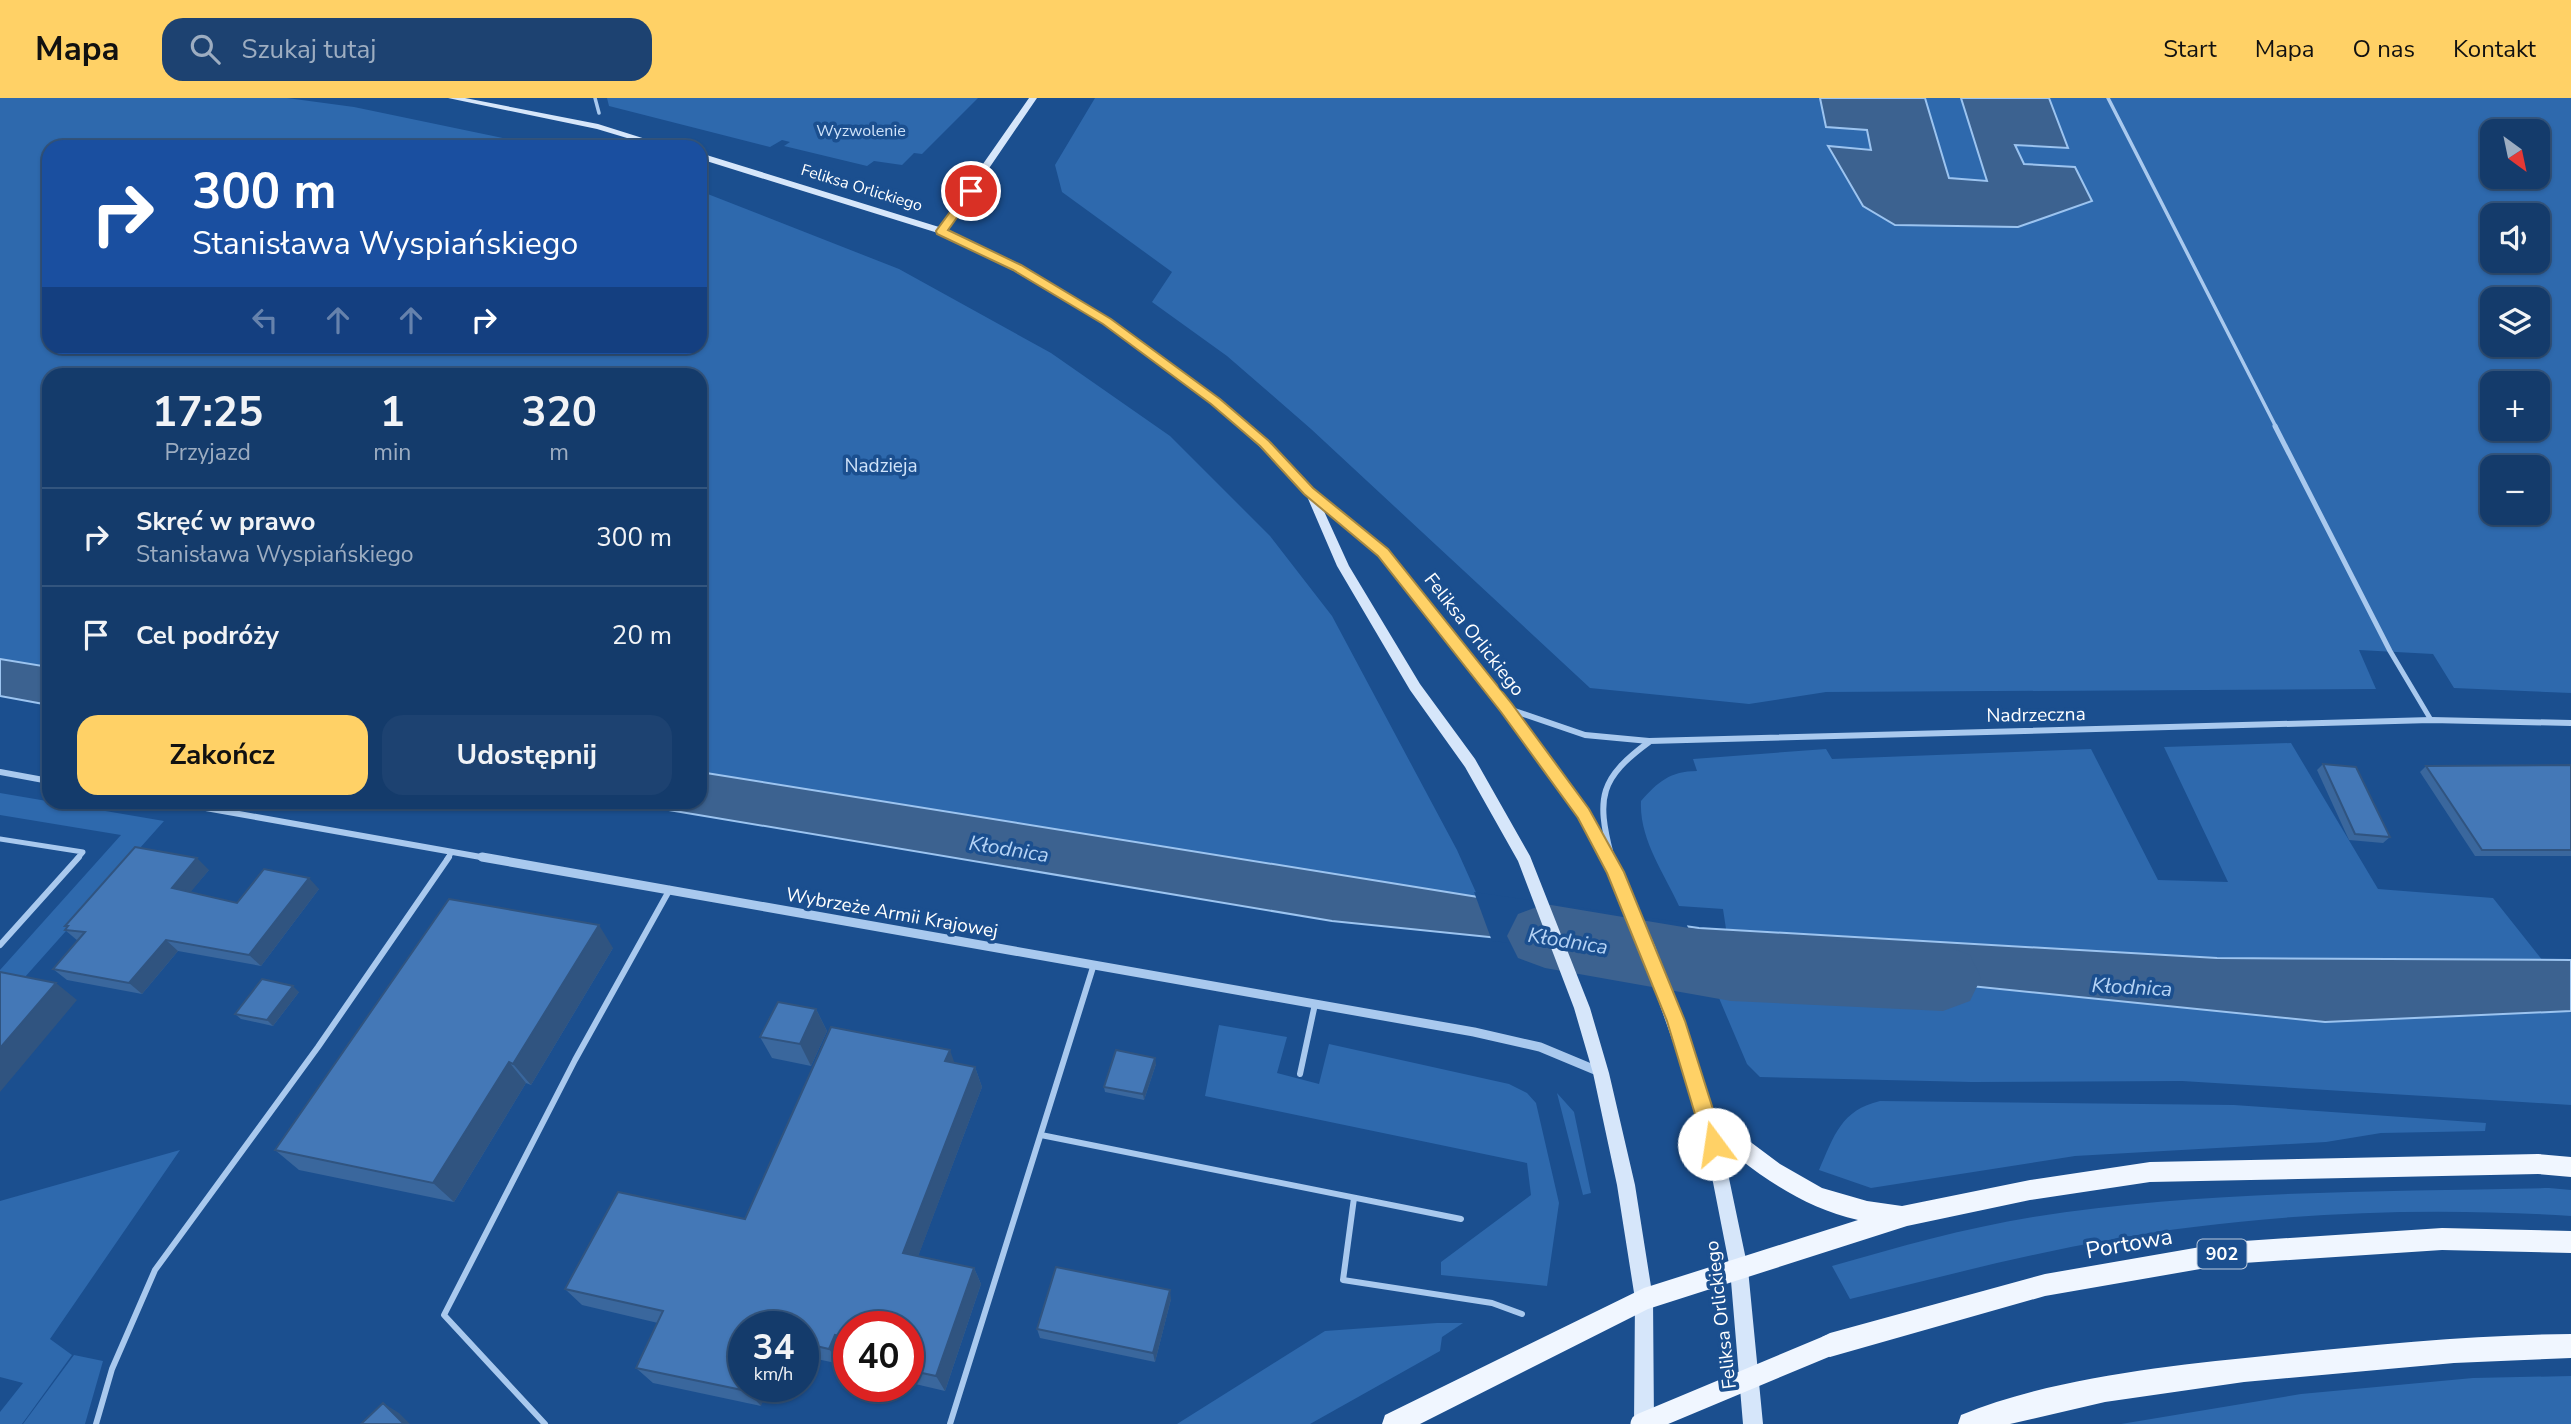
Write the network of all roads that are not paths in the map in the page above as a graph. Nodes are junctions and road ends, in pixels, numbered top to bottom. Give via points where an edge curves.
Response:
1 (452, 98) edge
2 (595, 98) edge
3 (1033, 98) edge
4 (2108, 98) edge
5 (599, 113) dead end
6 (643, 140) edge
7 (707, 158) edge
8 (941, 231) junction
9 (1309, 491) junction
10 (1506, 708) junction
11 (2431, 720) junction
12 (2571, 723) edge
13 (1649, 741) junction
14 (0, 772) edge
15 (42, 780) edge
16 (214, 809) edge
17 (0, 839) edge
18 (454, 849) junction
19 (1615, 872) junction
20 (670, 889) junction
21 (0, 945) edge
22 (1094, 964) junction
23 (1315, 1004) junction
24 (1601, 1073) junction
25 (1300, 1074) dead end
26 (1709, 1121) junction
27 (1041, 1135) junction
28 (2571, 1167) edge
29 (1354, 1198) junction
30 (1907, 1215) junction
31 (1461, 1219) dead end
32 (2571, 1242) edge
33 (1739, 1269) junction
34 (1644, 1300) junction
35 (1521, 1314) dead end
36 (2571, 1346) edge
37 (96, 1424) edge
38 (545, 1424) edge
39 (950, 1424) edge
40 (1394, 1424) edge
41 (1642, 1424) edge
42 (1753, 1424) edge
43 (1970, 1424) edge

1 - 6 street
2 - 5 lane
3 - 8 street
4 - 11 lane via 2390,651
7 - 8 street, Feliksa Orlickiego
8 - 9 street, Feliksa Orlickiego via 1017,268 1157,356 1264,444
9 - 10 street, Feliksa Orlickiego via 1383,553
9 - 24 street, Feliksa Orlickiego via 1343,566 1415,687 1470,763 1525,860 1582,1008
10 - 13 street, Nadrzeczna via 1585,735
10 - 19 street, Feliksa Orlickiego via 1583,814
11 - 12 street, Nadrzeczna
11 - 13 street, Nadrzeczna
13 - 19 street via 1617,764 1601,795 1601,818
14 - 15 street
16 - 18 street, Wybrzeże Armii Krajowej
17 - 21 lane via 83,852
18 - 20 street, Wybrzeże Armii Krajowej
18 - 37 lane via 318,1047 155,1270 134,1314
19 - 26 street, Feliksa Orlickiego via 1676,1021
20 - 22 street, Wybrzeże Armii Krajowej
20 - 38 lane via 575,1060 444,1315
22 - 23 street, Wybrzeże Armii Krajowej
22 - 27 lane
23 - 24 street, Wybrzeże Armii Krajowej via 1540,1047
23 - 25 lane
24 - 34 street, Feliksa Orlickiego via 1626,1185
26 - 30 main road via 1765,1170 1834,1205
26 - 33 street, Feliksa Orlickiego
27 - 29 lane
27 - 39 lane
28 - 30 main road via 2319,1166 2150,1172
29 - 31 lane
29 - 35 lane via 1343,1280 1492,1303
30 - 33 main road
32 - 41 main road, Portowa / 902, bridge via 2442,1239 2229,1253 2045,1285 1830,1345
33 - 34 main road
33 - 42 street, Feliksa Orlickiego
34 - 40 main road
34 - 41 street, Feliksa Orlickiego
36 - 43 main road via 2433,1352 2184,1376 2003,1413

